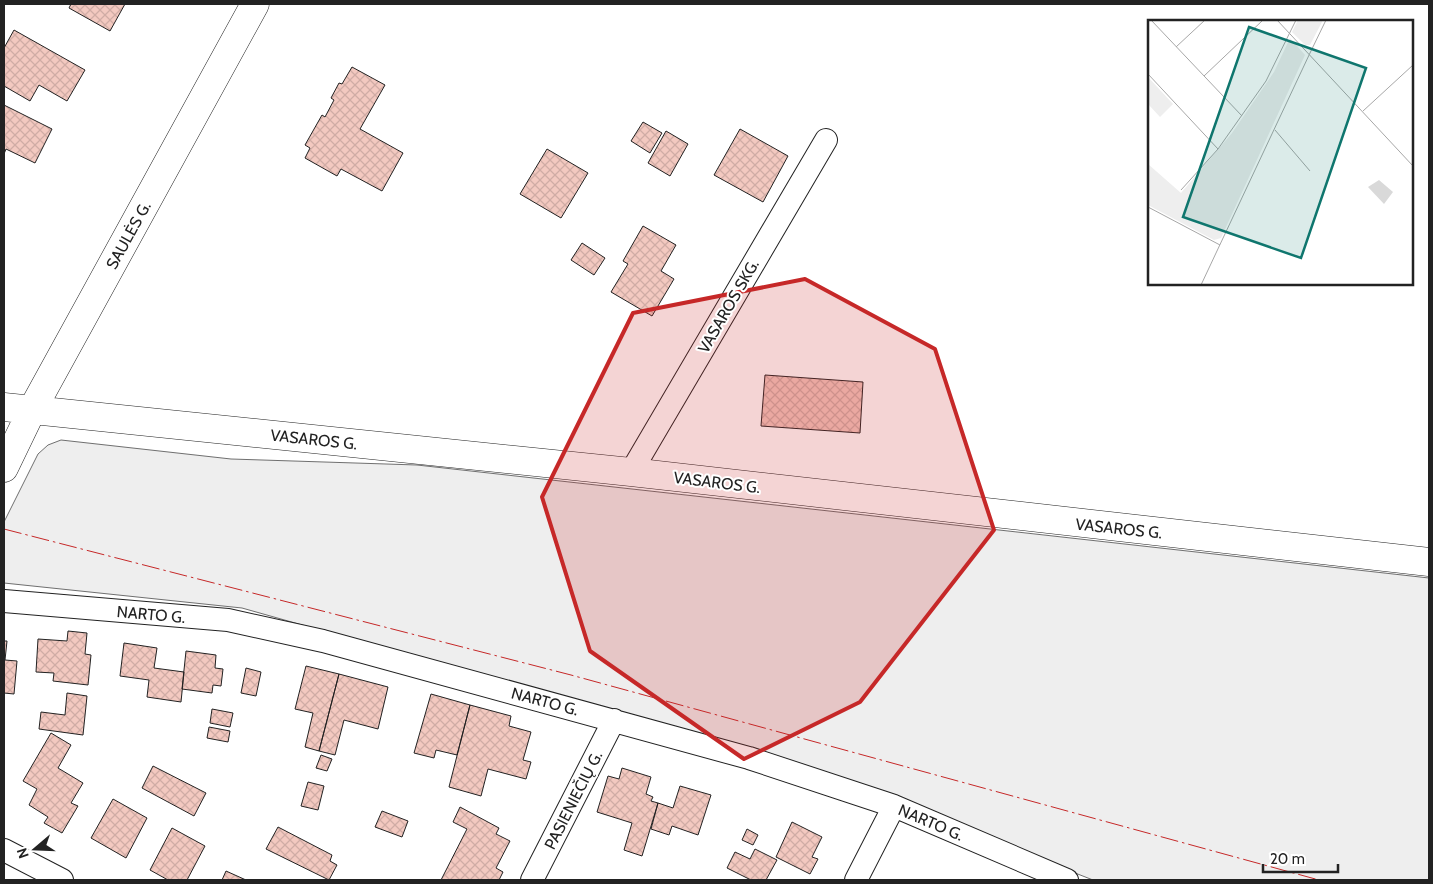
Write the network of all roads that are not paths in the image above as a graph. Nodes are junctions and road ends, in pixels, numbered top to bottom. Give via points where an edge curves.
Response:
1 (255, 4) edge
2 (826, 140) dead end
3 (4, 407) edge
4 (32, 410) junction
5 (4, 468) edge
6 (630, 472) junction
7 (1429, 562) edge
8 (4, 601) edge
9 (614, 720) junction
10 (894, 806) junction
11 (4, 850) edge
12 (62, 880) edge
13 (532, 880) edge
14 (856, 880) edge
15 (1066, 880) edge

1 - 4 street, SAULĖS G.
2 - 6 street, VASAROS SKG.
3 - 4 street, VASAROS G.
4 - 5 street, SAULĖS G.
4 - 6 street, VASAROS G.
6 - 7 street, VASAROS G.
8 - 9 street, NARTO G. via 228,620 323,641
9 - 10 street, NARTO G. via 749,758
9 - 13 street, PASIENIEČIŲ G.
10 - 14 street
10 - 15 street, NARTO G.
11 - 12 street

